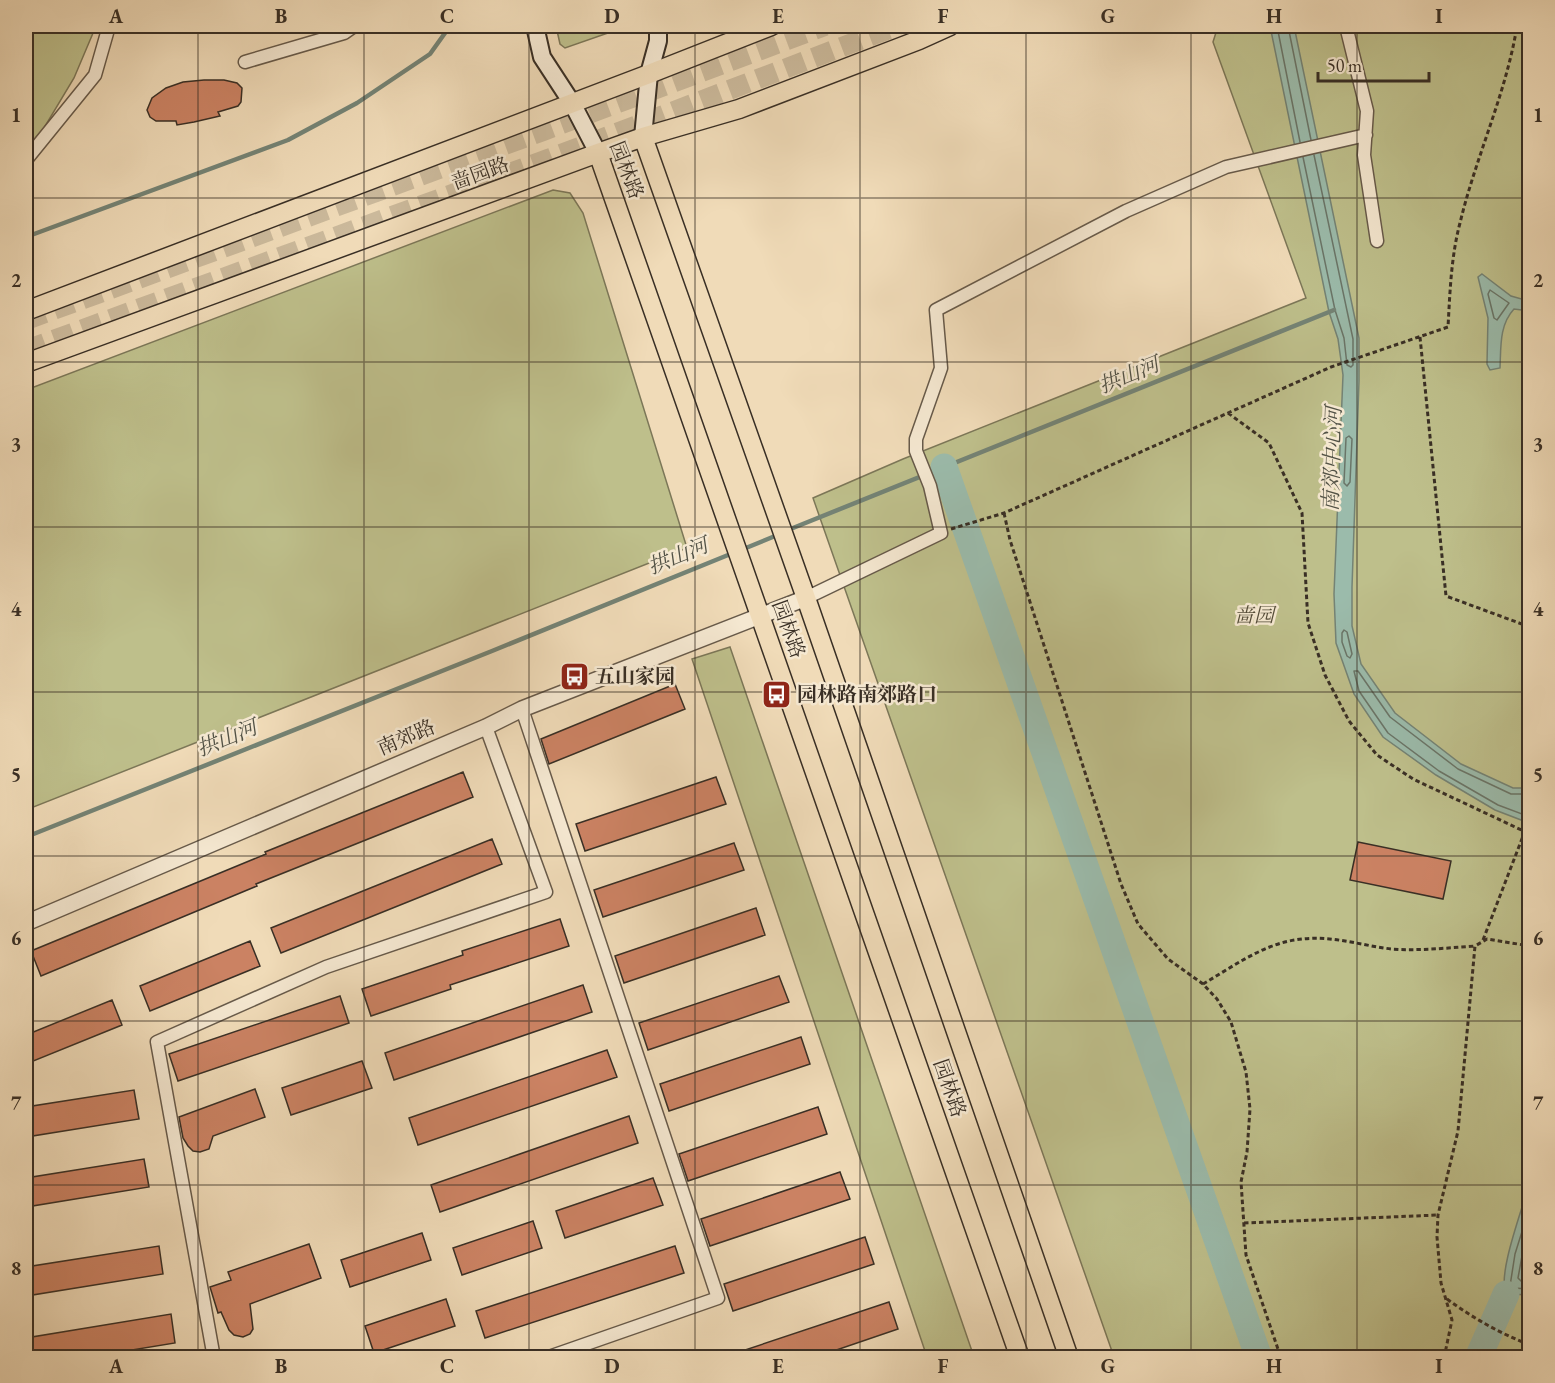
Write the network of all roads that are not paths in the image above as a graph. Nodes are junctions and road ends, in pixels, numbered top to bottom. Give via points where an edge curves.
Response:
1 (110, 26) edge
2 (354, 26) edge
3 (535, 26) edge
4 (658, 26) edge
5 (771, 26) edge
6 (950, 26) edge
7 (1346, 26) edge
8 (245, 62) dead end
9 (649, 74) junction
10 (572, 103) junction
11 (1365, 135) junction
12 (643, 138) junction
13 (598, 153) junction
14 (26, 160) edge
15 (1377, 241) dead end
16 (26, 311) edge
17 (26, 363) edge
18 (806, 598) junction
19 (760, 615) junction
20 (522, 709) junction
21 (486, 727) junction
22 (26, 923) edge
23 (214, 1358) edge
24 (546, 1358) edge
25 (1020, 1358) edge
26 (1069, 1358) edge

1 - 14 street via 94,75
2 - 8 street via 344,33
3 - 10 main road, 园林路 via 542,57
4 - 9 main road, 园林路
5 - 9 main road, 啬园路
6 - 12 main road, 啬园路 via 739,109
7 - 11 street via 1367,111
9 - 10 main road, 啬园路
9 - 12 main road, 园林路
10 - 13 main road, 园林路
10 - 16 main road, 啬园路
11 - 15 street via 1364,155
11 - 18 street via 1226,167 1126,211 936,309 941,368 916,439 916,451 930,486 941,532
12 - 13 main road, 啬园路
12 - 18 main road, 园林路
13 - 17 main road, 啬园路
13 - 19 main road, 园林路
18 - 19 street, 南郊路
18 - 26 main road, 园林路
19 - 20 street, 南郊路
19 - 25 main road, 园林路
20 - 21 street, 南郊路
20 - 24 street via 718,1298
21 - 22 street, 南郊路
21 - 23 street via 546,892 326,967 157,1042

